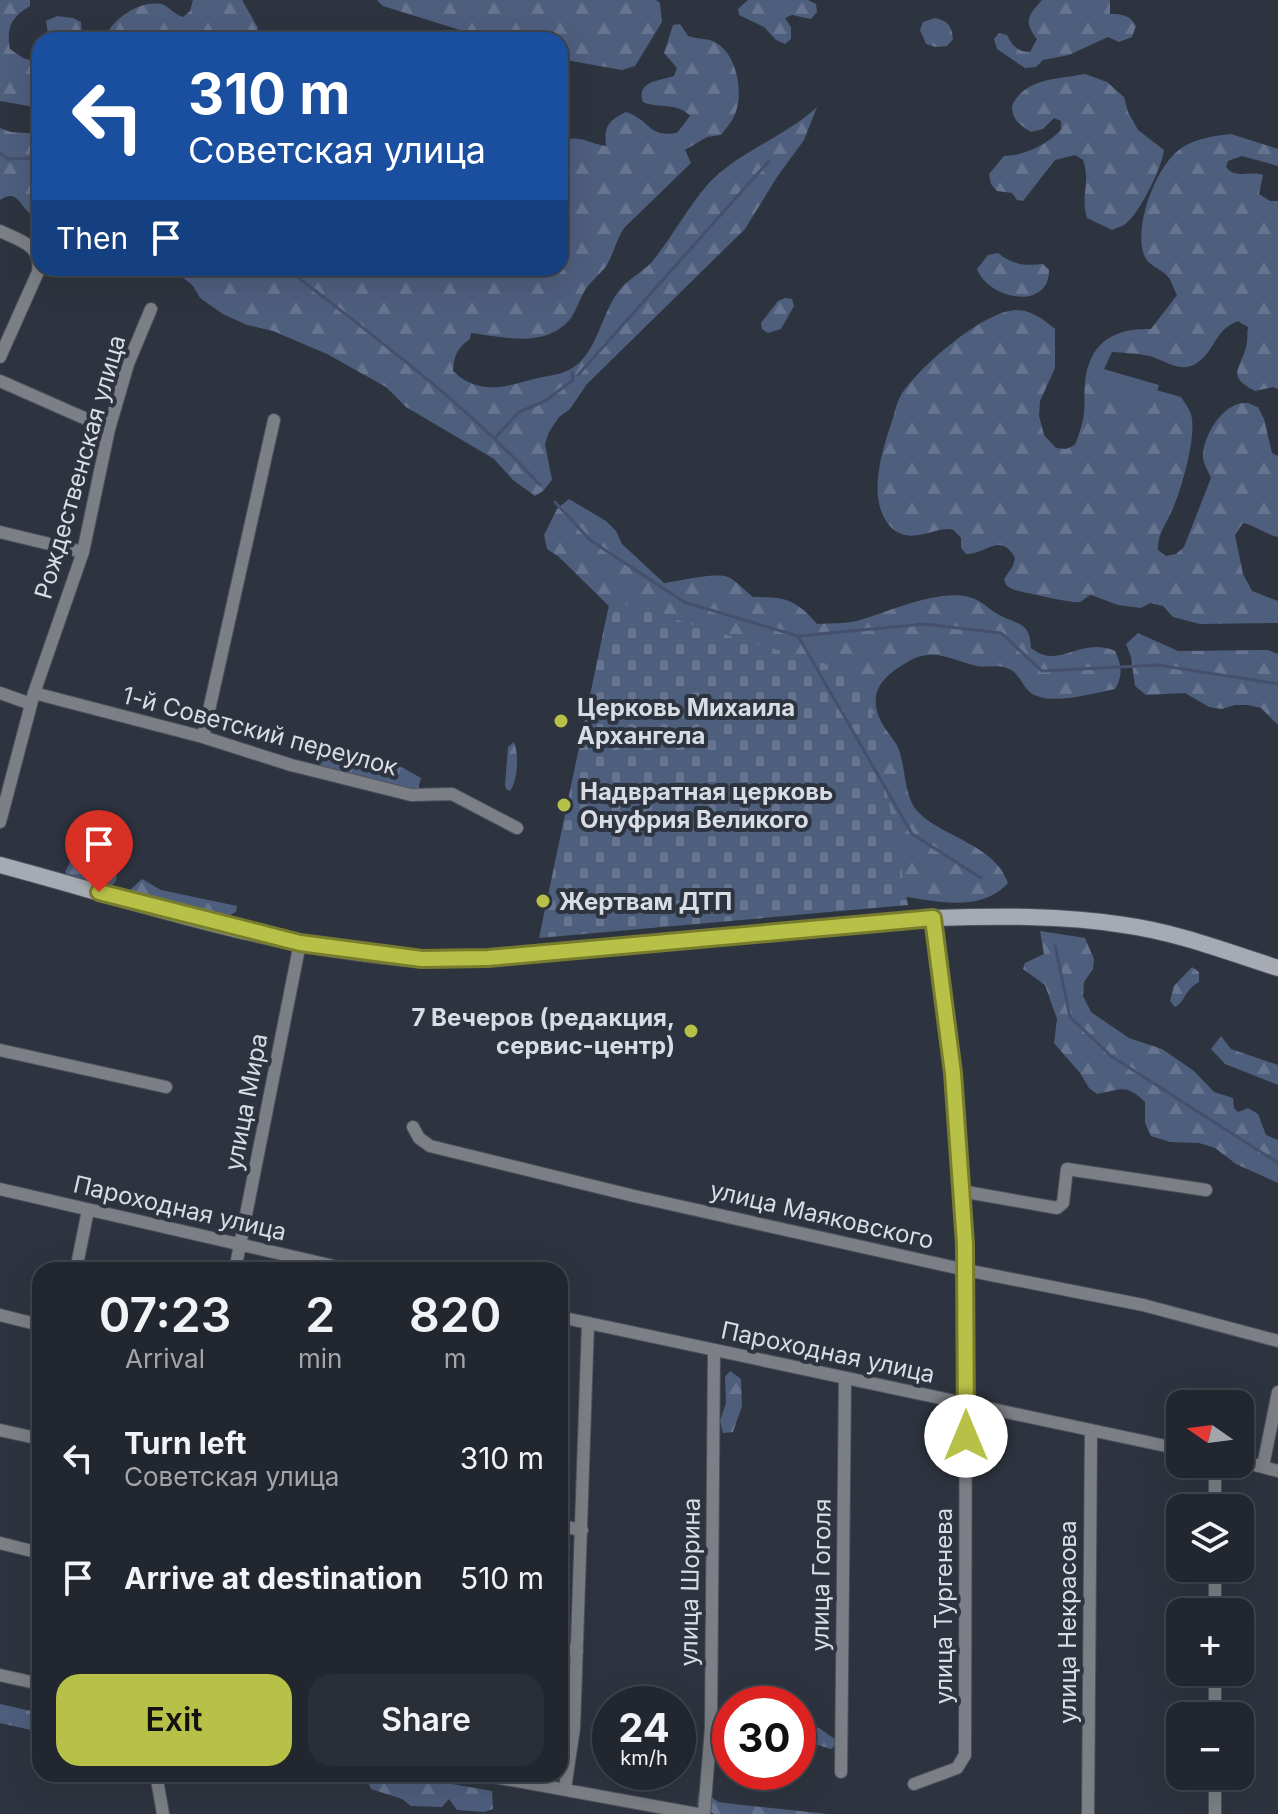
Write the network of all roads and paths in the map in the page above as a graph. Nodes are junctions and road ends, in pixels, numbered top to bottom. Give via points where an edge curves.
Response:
1 (0, 231) edge
2 (32, 247) edge
3 (36, 276) edge
4 (151, 309) dead end
5 (0, 357) edge
6 (0, 381) edge
7 (274, 420) dead end
8 (109, 429) junction
9 (0, 532) edge
10 (83, 552) junction
11 (0, 693) edge
12 (32, 699) junction
13 (203, 737) junction
14 (0, 822) edge
15 (517, 828) dead end
16 (0, 865) edge
17 (933, 918) junction
18 (300, 943) junction
19 (1278, 968) edge
20 (0, 1050) edge
21 (166, 1087) dead end
22 (413, 1127) dead end
23 (0, 1189) edge
24 (1206, 1190) dead end
25 (961, 1191) junction
26 (88, 1210) junction
27 (240, 1245) junction
28 (78, 1262) edge
29 (237, 1262) edge
30 (315, 1262) edge
31 (966, 1270) junction
32 (0, 1315) edge
33 (568, 1319) edge
34 (32, 1323) edge
35 (588, 1323) junction
36 (1278, 1341) edge
37 (714, 1350) junction
38 (845, 1378) junction
39 (1278, 1392) edge
40 (966, 1405) junction
41 (0, 1430) edge
42 (1091, 1430) junction
43 (32, 1436) edge
44 (1166, 1446) edge
45 (1254, 1464) edge
46 (1263, 1466) junction
47 (1278, 1471) edge
48 (568, 1527) edge
49 (582, 1530) junction
50 (0, 1543) edge
51 (32, 1551) edge
52 (568, 1649) edge
53 (577, 1651) junction
54 (0, 1675) edge
55 (32, 1682) edge
56 (568, 1769) edge
57 (841, 1772) dead end
58 (157, 1782) edge
59 (524, 1782) edge
60 (566, 1782) edge
61 (914, 1784) dead end
62 (565, 1789) junction
63 (1215, 1790) edge
64 (163, 1814) edge
65 (693, 1814) edge
66 (704, 1814) edge
67 (1088, 1814) edge
68 (1215, 1814) edge

1 - 2 street
3 - 5 street
4 - 8 street, Рождественская улица
6 - 8 street
7 - 13 street
8 - 10 street, Рождественская улица
9 - 10 street
10 - 12 street, Рождественская улица
11 - 12 street, 1-й Советский переулок
12 - 13 street, 1-й Советский переулок
12 - 14 street, Рождественская улица
13 - 15 street, 1-й Советский переулок via 411,795 452,794
16 - 18 street
17 - 18 street via 488,958 422,959
17 - 19 street via 1039,917 1125,925
17 - 25 street, улица Тургенева via 953,1073
18 - 27 street, улица Мира
20 - 21 street
22 - 31 street, улица Маяковского via 430,1146
23 - 26 street, Пароходная улица
24 - 25 street via 1067,1169 1063,1203 1057,1208
25 - 31 street, улица Тургенева
26 - 27 street, Пароходная улица
26 - 28 street
27 - 29 street, улица Мира
27 - 30 street, Пароходная улица
31 - 36 street, улица Маяковского via 1143,1305
31 - 40 street, улица Тургенева
32 - 34 street
33 - 35 street, Пароходная улица
35 - 37 street, Пароходная улица
35 - 49 street
37 - 38 street, Пароходная улица
37 - 66 street, улица Шорина via 711,1728
38 - 40 street, Пароходная улица
38 - 57 street, улица Гоголя
39 - 46 street
40 - 42 street, Пароходная улица
40 - 61 street, улица Тургенева via 965,1755 957,1768
41 - 43 street
42 - 44 street, Пароходная улица
42 - 67 street, улица Некрасова
45 - 46 street
46 - 47 street
48 - 49 street
49 - 53 street
50 - 51 street
52 - 53 street
53 - 56 street
54 - 55 street
58 - 64 street
59 - 62 street
60 - 62 street
62 - 65 street
63 - 68 street

